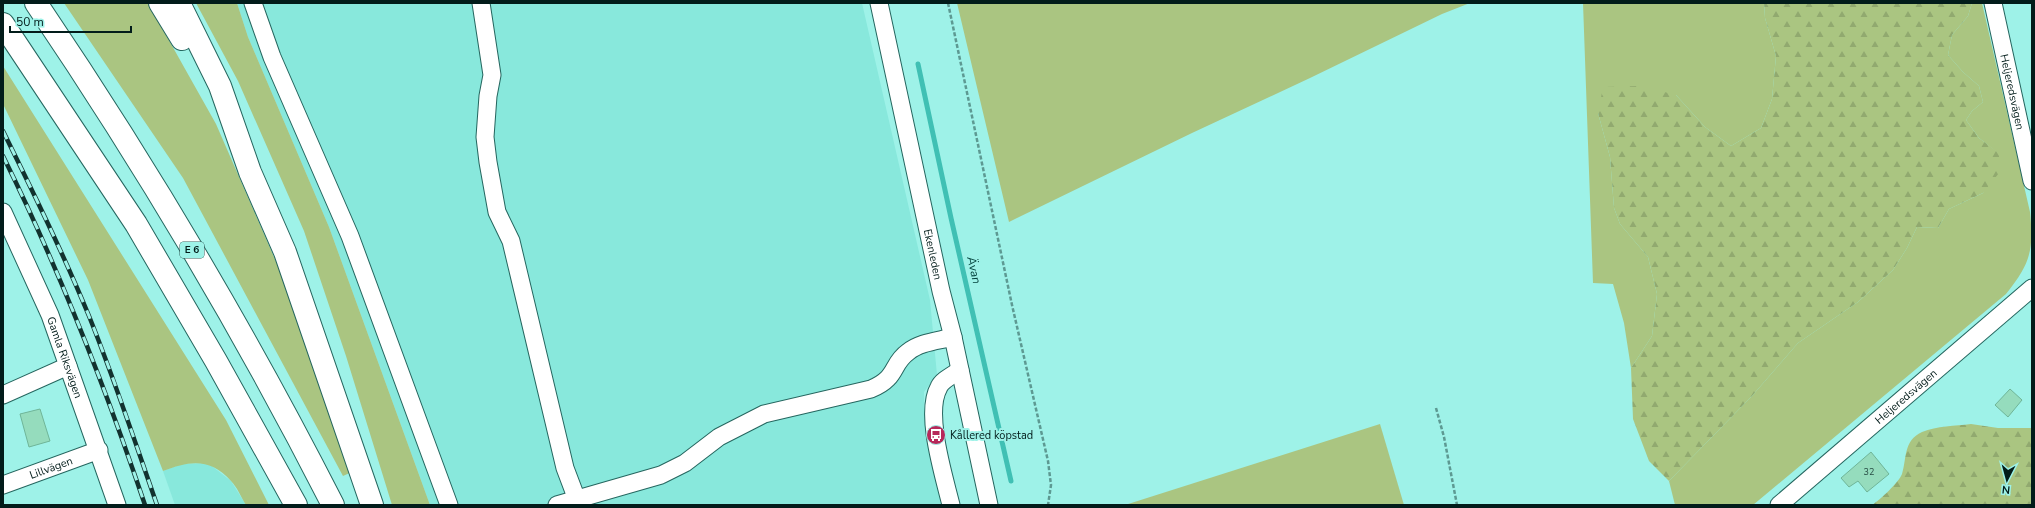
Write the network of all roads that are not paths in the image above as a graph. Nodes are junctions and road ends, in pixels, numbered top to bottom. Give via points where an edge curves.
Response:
1 (36, 3) edge
2 (160, 3) edge
3 (178, 3) edge
4 (253, 3) edge
5 (481, 3) edge
6 (879, 3) edge
7 (1993, 3) edge
8 (3, 24) edge
9 (246, 160) junction
10 (2032, 181) edge
11 (3, 212) edge
12 (2032, 288) edge
13 (953, 337) junction
14 (68, 366) junction
15 (960, 370) junction
16 (3, 395) edge
17 (99, 450) junction
18 (3, 485) edge
19 (578, 502) edge
20 (117, 505) edge
21 (296, 505) edge
22 (333, 505) edge
23 (372, 505) edge
24 (449, 505) edge
25 (558, 505) edge
26 (951, 505) edge
27 (989, 505) edge
28 (1779, 505) edge

1 - 22 highway, E 6 via 90,83 237,326
2 - 9 highway
3 - 9 highway via 220,86
4 - 24 street via 272,57 350,236
5 - 19 street via 492,75 485,137 497,212 511,240 565,468
6 - 13 street, Ekenleden
7 - 10 street, Heljeredsvägen
8 - 21 highway via 136,224
9 - 23 highway via 285,252
11 - 14 street, Gamla Riksvägen via 50,315
12 - 28 street, Heljeredsvägen
13 - 15 street, Ekenleden
13 - 19 street via 918,345 906,353 883,384 764,414 719,437 685,463 661,475
14 - 16 street
14 - 17 street, Gamla Riksvägen
15 - 26 street via 939,386 934,397 933,414
15 - 27 street, Ekenleden
17 - 18 street, Lillvägen
17 - 20 street, Gamla Riksvägen
19 - 25 street

